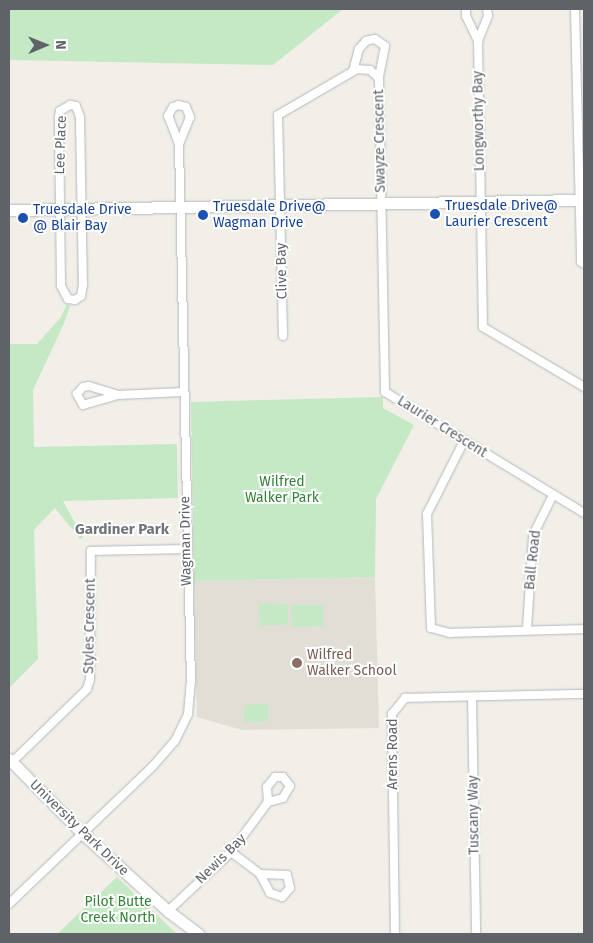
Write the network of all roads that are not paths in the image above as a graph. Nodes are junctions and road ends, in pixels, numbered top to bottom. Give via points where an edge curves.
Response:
1 (466, 9) edge
2 (487, 9) edge
3 (575, 9) edge
4 (478, 41) junction
5 (353, 71) junction
6 (379, 78) junction
7 (180, 144) junction
8 (582, 200) edge
9 (480, 202) junction
10 (381, 203) junction
11 (280, 205) junction
12 (181, 207) junction
13 (61, 208) junction
14 (82, 208) junction
15 (9, 210) edge
16 (584, 264) edge
17 (283, 336) dead end
18 (584, 387) edge
19 (183, 392) junction
20 (118, 395) junction
21 (464, 441) junction
22 (553, 495) junction
23 (584, 513) edge
24 (186, 549) junction
25 (584, 628) edge
26 (527, 630) junction
27 (584, 694) edge
28 (472, 697) junction
29 (10, 762) edge
30 (268, 802) dead end
31 (83, 834) junction
32 (231, 852) junction
33 (260, 874) dead end
34 (9, 904) edge
35 (168, 911) junction
36 (198, 934) edge
37 (395, 934) edge
38 (476, 934) edge

1 - 4 street, Longworthy Bay
2 - 4 street, Longworthy Bay via 488,16
3 - 8 street
4 - 9 street, Longworthy Bay
5 - 6 street, Swayze Crescent via 370,70
5 - 6 street, Swayze Crescent via 359,49 366,41 376,39 385,46
5 - 11 street via 278,115
6 - 10 street, Swayze Crescent
7 - 7 street via 190,117 186,107 179,105 173,107 168,116
7 - 12 street, Wagman Drive
8 - 9 street
8 - 16 street via 580,262
9 - 10 street
9 - 18 street, Longworthy Bay via 483,327
10 - 11 street
10 - 21 street, Laurier Crescent via 385,392
11 - 12 street
11 - 17 street, Clive Bay
12 - 14 street
12 - 19 street, Wagman Drive
13 - 14 street
13 - 14 street via 61,286 68,299 74,300 81,296 83,284
13 - 14 street, Lee Place via 59,117 60,111 70,104 76,106 80,117
13 - 15 street
19 - 20 street
19 - 24 street, Wagman Drive
20 - 20 street via 86,386 77,394 81,403 87,405
21 - 22 street, Laurier Crescent
21 - 26 street via 427,514 431,628 450,633
22 - 23 street, Laurier Crescent
22 - 26 street, Ball Road via 533,535
24 - 29 street, Styles Crescent via 91,551 90,679 87,689
24 - 31 street, Wagman Drive via 191,682 188,714 175,741
25 - 26 street
27 - 28 street, Arens Road
28 - 37 street, Arens Road via 405,698 392,714
28 - 38 street, Tuscany Way
29 - 31 street, University Park Drive
30 - 32 street, Newis Bay
31 - 34 street, Wagman Drive
31 - 35 street, University Park Drive
32 - 33 street
32 - 35 street, Newis Bay
35 - 36 street, University Park Drive

